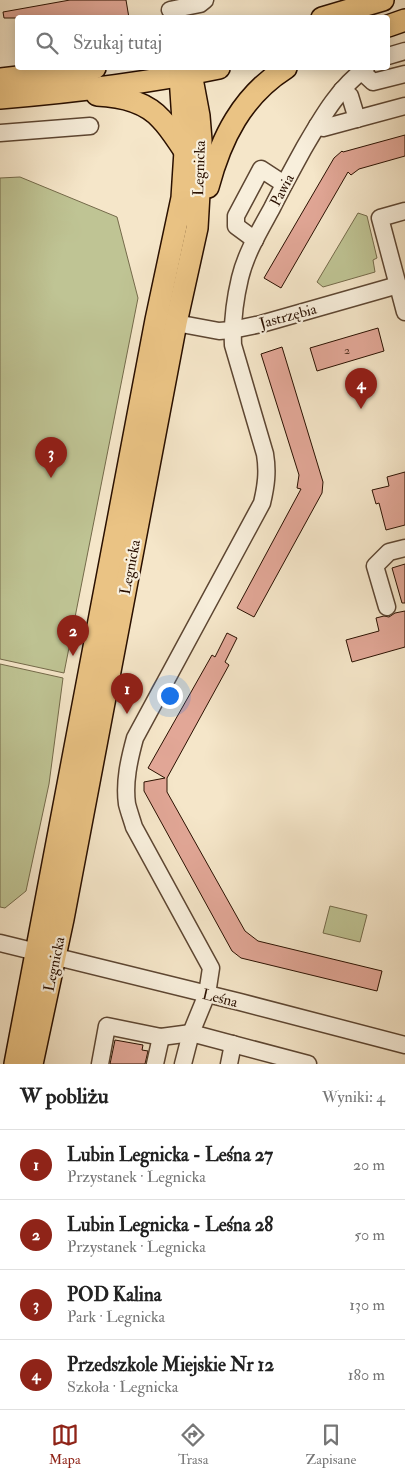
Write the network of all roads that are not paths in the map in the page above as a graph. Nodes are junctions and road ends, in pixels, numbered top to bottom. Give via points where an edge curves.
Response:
1 (205, 0) edge
2 (383, 0) edge
3 (170, 10) dead end
4 (332, 15) edge
5 (405, 20) edge
6 (390, 25) edge
7 (405, 51) edge
8 (390, 55) edge
9 (78, 70) edge
10 (283, 70) edge
11 (363, 70) edge
12 (365, 70) edge
13 (186, 71) edge
14 (405, 74) edge
15 (0, 79) edge
16 (342, 90) junction
17 (64, 93) junction
18 (0, 98) edge
19 (405, 106) edge
20 (357, 119) junction
21 (90, 126) dead end
22 (316, 126) junction
23 (0, 133) edge
24 (185, 151) junction
25 (284, 184) junction
26 (405, 211) edge
27 (197, 228) junction
28 (256, 240) junction
29 (398, 285) junction
30 (405, 312) edge
31 (176, 323) junction
32 (232, 330) junction
33 (405, 548) edge
34 (387, 607) dead end
35 (0, 943) edge
36 (46, 954) junction
37 (207, 994) junction
38 (191, 1033) junction
39 (161, 1037) junction
40 (232, 1044) junction
41 (405, 1045) edge
42 (15, 1064) edge
43 (32, 1064) edge
44 (100, 1064) edge
45 (155, 1064) edge
46 (183, 1064) edge
47 (229, 1064) edge
48 (308, 1064) edge

1 - 3 street
2 - 4 main road
5 - 6 main road
7 - 8 street
9 - 15 main road
10 - 27 main road via 255,92 229,129 215,162
11 - 16 street, Pawia
12 - 14 street via 373,82
13 - 17 main road
13 - 24 main road, Legnicka
13 - 27 main road, Legnicka via 197,104 201,140
16 - 20 street via 350,96
16 - 22 street, Pawia
17 - 18 main road
17 - 24 main road via 133,100 160,118
19 - 20 street
20 - 22 street via 323,128
21 - 23 street
22 - 25 street, Pawia
24 - 36 main road, Legnicka via 182,198 156,320
25 - 28 street, Pawia
25 - 28 street via 261,168 236,216 236,226
26 - 29 street via 380,218
27 - 31 main road, Legnicka
28 - 32 street, Pawia via 240,277
29 - 30 street
29 - 32 street, Jastrzębia
31 - 32 street, Jastrzębia via 219,331
31 - 36 main road, Legnicka
32 - 37 street via 233,345 264,448 267,469 262,503 136,738 126,786 127,805 134,827 211,968
33 - 34 street via 388,552 375,566
35 - 36 street, Leśna
36 - 37 street, Leśna
36 - 42 main road, Legnicka
36 - 43 main road, Legnicka
37 - 38 street
37 - 41 street, Leśna
38 - 39 street
38 - 40 street
38 - 46 street
39 - 44 street via 107,1026
39 - 45 street
40 - 47 street
40 - 48 street

